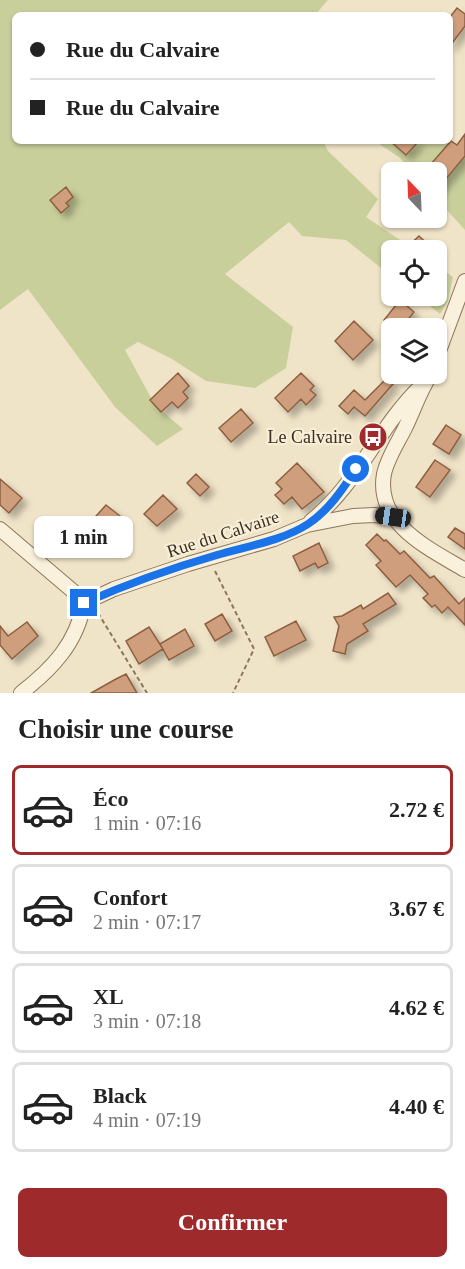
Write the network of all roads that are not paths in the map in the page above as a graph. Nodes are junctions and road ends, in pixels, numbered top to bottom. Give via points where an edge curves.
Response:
1 (465, 281) edge
2 (447, 329) edge
3 (422, 384) edge
4 (425, 384) edge
5 (393, 517) junction
6 (307, 525) junction
7 (0, 529) edge
8 (465, 570) edge
9 (87, 601) junction
10 (21, 693) edge

1 - 2 street
3 - 6 street, Rue du Calvaire via 335,499
4 - 5 street via 384,474 384,497
5 - 6 street, Rue du Calvaire via 353,516
5 - 8 street via 422,544
6 - 9 street, Rue du Calvaire
7 - 9 street
9 - 10 street via 73,639 56,663

